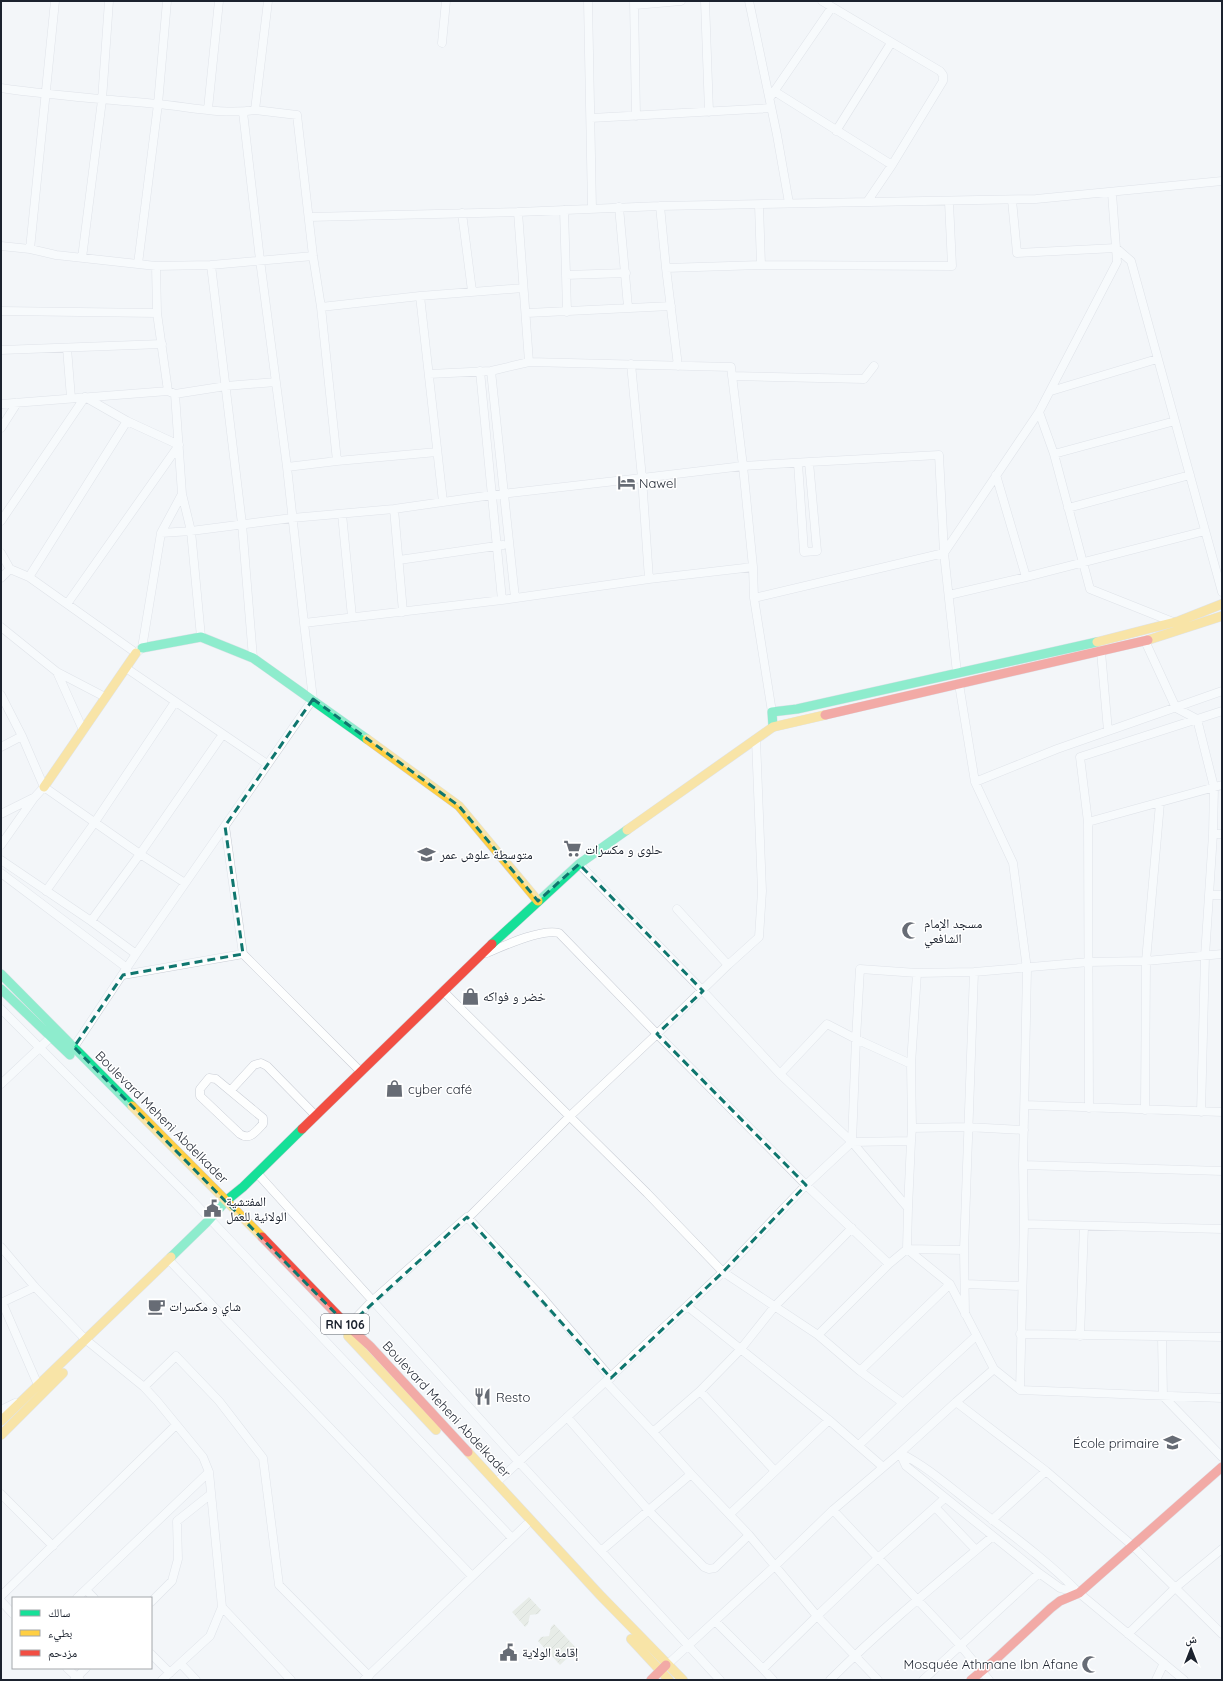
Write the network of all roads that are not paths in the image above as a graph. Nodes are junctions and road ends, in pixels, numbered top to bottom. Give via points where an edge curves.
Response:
1 (55, 1) edge
2 (110, 1) edge
3 (167, 1) edge
4 (219, 1) edge
5 (268, 1) edge
6 (446, 1) edge
7 (588, 1) edge
8 (681, 1) edge
9 (705, 1) edge
10 (749, 1) edge
11 (822, 1) edge
12 (634, 3) edge
13 (832, 8) junction
14 (442, 43) dead end
15 (891, 43) junction
16 (1, 88) edge
17 (774, 92) junction
18 (46, 95) junction
19 (769, 99) junction
20 (102, 100) junction
21 (158, 104) junction
22 (771, 108) junction
23 (208, 109) junction
24 (255, 110) junction
25 (243, 112) junction
26 (709, 112) junction
27 (636, 116) junction
28 (591, 118) junction
29 (836, 131) junction
30 (892, 165) junction
31 (1222, 181) edge
32 (1112, 193) junction
33 (1012, 200) junction
34 (867, 202) junction
35 (949, 202) junction
36 (789, 203) junction
37 (759, 205) junction
38 (660, 206) junction
39 (619, 207) junction
40 (592, 209) junction
41 (564, 210) junction
42 (518, 212) junction
43 (462, 213) junction
44 (308, 217) junction
45 (1, 246) edge
46 (1116, 248) junction
47 (30, 249) junction
48 (313, 256) junction
49 (82, 258) junction
50 (260, 260) junction
51 (138, 264) junction
52 (210, 265) junction
53 (761, 265) junction
54 (156, 266) junction
55 (666, 268) junction
56 (626, 273) junction
57 (566, 275) junction
58 (523, 288) junction
59 (472, 291) junction
60 (420, 296) junction
61 (671, 306) junction
62 (321, 307) junction
63 (628, 307) junction
64 (1, 311) edge
65 (567, 312) junction
66 (157, 313) junction
67 (526, 313) junction
68 (162, 344) junction
69 (67, 348) junction
70 (1, 350) edge
71 (1157, 360) junction
72 (529, 362) junction
73 (631, 364) junction
74 (678, 366) junction
75 (874, 366) dead end
76 (480, 371) junction
77 (491, 371) junction
78 (429, 374) junction
79 (732, 376) junction
80 (276, 382) junction
81 (226, 386) junction
82 (1051, 391) junction
83 (172, 393) junction
84 (85, 397) junction
85 (71, 398) junction
86 (17, 402) junction
87 (1, 404) edge
88 (1039, 412) junction
89 (127, 421) junction
90 (1175, 421) junction
91 (1, 428) edge
92 (179, 445) junction
93 (437, 452) junction
94 (1054, 454) junction
95 (337, 461) junction
96 (809, 462) junction
97 (798, 463) junction
98 (743, 466) junction
99 (287, 467) junction
100 (996, 475) junction
101 (1190, 475) junction
102 (642, 478) junction
103 (182, 494) junction
104 (504, 494) junction
105 (492, 495) junction
106 (443, 502) junction
107 (1068, 508) junction
108 (394, 509) junction
109 (342, 514) junction
110 (292, 518) junction
111 (1, 521) edge
112 (242, 524) junction
113 (1205, 530) junction
114 (191, 531) junction
115 (161, 533) junction
116 (509, 543) junction
117 (498, 546) junction
118 (1, 553) edge
119 (944, 553) junction
120 (399, 560) junction
121 (1082, 563) junction
122 (753, 567) junction
123 (10, 569) junction
124 (29, 577) junction
125 (1026, 577) junction
126 (1, 578) edge
127 (649, 579) junction
128 (1222, 592) edge
129 (949, 595) junction
130 (514, 598) junction
131 (754, 598) junction
132 (502, 600) junction
133 (67, 604) junction
134 (1222, 604) edge
135 (403, 612) junction
136 (1222, 616) edge
137 (352, 617) junction
138 (1173, 622) junction
139 (304, 623) junction
140 (1, 627) edge
141 (201, 637) junction
142 (1145, 641) junction
143 (139, 650) junction
144 (1101, 652) junction
145 (253, 658) junction
146 (126, 668) junction
147 (58, 672) junction
148 (957, 673) junction
149 (959, 684) junction
150 (1222, 691) edge
151 (1, 695) edge
152 (105, 697) junction
153 (313, 699) junction
154 (175, 702) junction
155 (1176, 708) junction
156 (1222, 711) edge
157 (772, 712) junction
158 (1197, 719) junction
159 (773, 727) junction
160 (83, 730) junction
161 (1108, 731) junction
162 (223, 734) junction
163 (22, 736) junction
164 (756, 740) junction
165 (1077, 742) junction
166 (1, 747) edge
167 (1080, 757) junction
168 (267, 764) junction
169 (975, 782) junction
170 (1218, 786) edge
171 (44, 787) junction
172 (34, 798) junction
173 (1160, 802) junction
174 (1, 814) edge
175 (95, 822) junction
176 (1088, 822) junction
177 (225, 826) junction
178 (1213, 834) junction
179 (1222, 834) edge
180 (1, 845) edge
181 (140, 854) junction
182 (1, 860) edge
183 (579, 864) junction
184 (1, 873) edge
185 (185, 884) junction
186 (46, 891) junction
187 (1209, 895) junction
188 (1222, 895) edge
189 (538, 901) junction
190 (677, 909) dead end
191 (91, 921) junction
192 (136, 954) junction
193 (243, 954) junction
194 (1222, 954) edge
195 (1205, 956) junction
196 (477, 958) junction
197 (1146, 961) junction
198 (1089, 962) junction
199 (728, 965) junction
200 (1027, 969) junction
201 (125, 972) junction
202 (917, 972) junction
203 (974, 972) junction
204 (1, 974) edge
205 (443, 991) junction
206 (703, 991) junction
207 (3, 995) edge
208 (1, 1009) edge
209 (657, 1034) junction
210 (51, 1037) junction
211 (856, 1039) junction
212 (39, 1048) junction
213 (71, 1050) junction
214 (911, 1064) junction
215 (361, 1072) junction
216 (780, 1074) junction
217 (1, 1084) edge
218 (231, 1090) junction
219 (1025, 1106) junction
220 (1089, 1108) junction
221 (1145, 1110) junction
222 (1201, 1112) junction
223 (1222, 1112) edge
224 (316, 1116) junction
225 (569, 1117) junction
226 (967, 1127) junction
227 (912, 1128) junction
228 (1024, 1130) junction
229 (911, 1141) junction
230 (852, 1142) junction
231 (1023, 1165) junction
232 (1222, 1172) edge
233 (257, 1173) junction
234 (806, 1185) junction
235 (226, 1206) junction
236 (908, 1208) junction
237 (468, 1218) junction
238 (212, 1221) junction
239 (1024, 1224) junction
240 (1084, 1226) junction
241 (852, 1228) junction
242 (1222, 1229) edge
243 (1, 1247) edge
244 (907, 1250) junction
245 (964, 1250) junction
246 (170, 1262) junction
247 (889, 1264) junction
248 (723, 1272) junction
249 (950, 1284) junction
250 (966, 1284) junction
251 (1022, 1286) junction
252 (35, 1287) junction
253 (372, 1301) junction
254 (2, 1303) edge
255 (687, 1306) junction
256 (775, 1306) junction
257 (965, 1314) junction
258 (348, 1326) junction
259 (1020, 1334) junction
260 (818, 1335) junction
261 (976, 1336) junction
262 (1080, 1336) junction
263 (1162, 1337) junction
264 (1222, 1337) edge
265 (88, 1342) junction
266 (740, 1350) junction
267 (994, 1369) junction
268 (860, 1371) junction
269 (609, 1380) junction
270 (38, 1385) junction
271 (144, 1387) junction
272 (1020, 1390) junction
273 (700, 1391) junction
274 (1163, 1396) junction
275 (26, 1397) junction
276 (1222, 1398) edge
277 (956, 1402) junction
278 (903, 1403) junction
279 (1, 1410) edge
280 (567, 1418) junction
281 (829, 1420) junction
282 (1, 1421) edge
283 (176, 1425) junction
284 (652, 1432) junction
285 (1, 1435) edge
286 (859, 1445) junction
287 (900, 1453) junction
288 (1222, 1457) edge
289 (518, 1462) junction
290 (883, 1467) junction
291 (1222, 1467) edge
292 (775, 1471) junction
293 (208, 1472) junction
294 (1046, 1472) junction
295 (691, 1474) junction
296 (497, 1482) junction
297 (1, 1494) edge
298 (211, 1494) junction
299 (945, 1498) junction
300 (935, 1507) junction
301 (649, 1510) junction
302 (833, 1510) junction
303 (730, 1514) junction
304 (992, 1520) junction
305 (526, 1525) junction
306 (749, 1535) junction
307 (993, 1536) junction
308 (512, 1538) junction
309 (54, 1546) junction
310 (1133, 1546) junction
311 (1222, 1549) edge
312 (976, 1550) junction
313 (601, 1551) junction
314 (878, 1558) junction
315 (775, 1566) junction
316 (1039, 1573) junction
317 (472, 1576) junction
318 (1175, 1588) junction
319 (86, 1590) junction
320 (1079, 1593) junction
321 (1, 1596) edge
322 (78, 1597) edge
323 (93, 1597) edge
324 (917, 1599) junction
325 (152, 1601) edge
326 (1, 1602) edge
327 (222, 1607) junction
328 (12, 1613) edge
329 (817, 1616) junction
330 (715, 1621) junction
331 (1128, 1634) junction
332 (1222, 1634) edge
333 (688, 1645) junction
334 (960, 1645) junction
335 (152, 1655) edge
336 (854, 1655) junction
337 (1164, 1663) junction
338 (181, 1664) junction
339 (668, 1664) junction
340 (68, 1669) edge
341 (85, 1669) edge
342 (763, 1669) junction
343 (661, 1671) junction
344 (981, 1671) junction
345 (170, 1673) junction
346 (366, 1678) edge
347 (76, 1679) edge
348 (162, 1680) edge
349 (196, 1680) edge
350 (291, 1680) edge
351 (651, 1680) edge
352 (669, 1680) edge
353 (683, 1680) edge
354 (720, 1680) edge
355 (772, 1680) edge
356 (830, 1680) edge
357 (878, 1680) edge
358 (923, 1680) edge
359 (971, 1680) edge
360 (989, 1680) edge
361 (1156, 1680) edge
362 (1184, 1680) edge

1 - 18 street
2 - 20 street
3 - 21 street
4 - 23 street
5 - 24 street
6 - 14 street
7 - 28 street
8 - 12 street
9 - 26 street
10 - 19 street
11 - 13 street
12 - 27 street
13 - 15 street
13 - 17 street
15 - 29 street
15 - 30 street via 940,70 943,75 943,80
16 - 18 street
17 - 19 street
17 - 29 street
18 - 20 street
18 - 47 street
19 - 22 street
20 - 21 street
20 - 49 street
21 - 23 street
21 - 51 street
22 - 26 street
22 - 36 street
23 - 25 street
24 - 25 street
24 - 44 street via 297,115
25 - 50 street
26 - 27 street
27 - 28 street
28 - 40 street
29 - 30 street
30 - 34 street
31 - 32 street
32 - 33 street
32 - 46 street
33 - 35 street
33 - 46 street via 1017,253
34 - 35 street
34 - 36 street
35 - 53 street via 952,266
36 - 37 street
37 - 38 street
37 - 53 street
38 - 39 street
38 - 55 street
39 - 40 street
39 - 56 street
40 - 41 street
41 - 42 street
41 - 57 street
42 - 43 street
42 - 58 street
43 - 44 street
43 - 59 street
44 - 48 street
45 - 47 street
46 - 71 street via 1131,261
46 - 82 street via 1117,262
47 - 49 street
48 - 50 street
48 - 62 street
49 - 51 street
50 - 52 street
50 - 80 street
51 - 54 street
52 - 54 street
52 - 81 street
53 - 55 street
54 - 66 street
55 - 61 street
56 - 57 street
56 - 63 street
57 - 65 street
58 - 59 street
58 - 67 street
59 - 60 street
60 - 62 street
60 - 78 street
61 - 63 street
61 - 74 street
62 - 95 street
63 - 65 street
64 - 66 street
65 - 67 street
66 - 68 street
67 - 72 street
68 - 69 street
68 - 83 street
69 - 70 street
69 - 85 street
71 - 82 street
71 - 90 street
72 - 73 street
72 - 77 street
73 - 74 street
73 - 102 street
74 - 79 street via 731,367
75 - 79 street via 864,379
76 - 77 street
76 - 78 street
76 - 105 street
77 - 104 street
78 - 93 street
79 - 98 street
80 - 81 street
80 - 99 street
81 - 83 street
81 - 112 street
82 - 88 street
83 - 84 street
83 - 92 street
84 - 85 street
84 - 89 street
84 - 111 street
85 - 86 street
86 - 87 street
86 - 91 street
88 - 94 street
88 - 100 street
89 - 92 street
89 - 124 street
90 - 94 street
90 - 101 street
92 - 103 street
92 - 133 street
93 - 95 street
93 - 106 street
94 - 107 street
95 - 99 street
96 - 97 street
96 - 97 street via 817,551 804,552
96 - 119 street via 939,455
97 - 98 street
98 - 102 street
98 - 122 street
99 - 110 street
100 - 119 street
100 - 125 street
101 - 107 street
101 - 113 street
102 - 104 street
102 - 127 street
103 - 114 street
103 - 115 street
104 - 105 street
104 - 116 street
105 - 106 street
105 - 117 street
106 - 108 street
107 - 121 street
108 - 109 street
108 - 120 street
109 - 110 street
109 - 137 street
110 - 112 street
110 - 139 street
112 - 114 street
112 - 145 street
113 - 121 street
113 - 128 street
114 - 115 street
114 - 141 street
115 - 143 street
116 - 117 street
116 - 130 street
117 - 120 street
117 - 132 street
118 - 123 street
119 - 129 street
119 - 131 street
120 - 135 street
121 - 125 street
121 - 138 street via 1090,589
122 - 127 street
122 - 131 street
123 - 124 street
123 - 126 street
124 - 133 street
125 - 129 street
127 - 130 street
129 - 148 street
130 - 132 street
131 - 157 street
132 - 135 street
133 - 143 street
134 - 138 main road
135 - 137 street
136 - 142 main road
137 - 139 street
138 - 148 main road via 1108,640
139 - 153 street
140 - 147 street
141 - 143 main road
141 - 145 main road
142 - 144 main road
142 - 155 street
143 - 146 main road
144 - 149 main road
144 - 161 street
145 - 153 main road
146 - 152 main road
146 - 154 street
147 - 152 street
147 - 160 street
148 - 157 main road via 798,710
149 - 159 main road
149 - 169 street
150 - 155 street
151 - 163 street
152 - 160 main road
153 - 168 street
153 - 189 main road via 459,806
154 - 162 street
154 - 175 street
155 - 158 street
155 - 161 street
156 - 158 street
157 - 159 main road
158 - 167 street
158 - 170 street
159 - 164 main road
160 - 171 main road
161 - 165 street
162 - 168 street
162 - 181 street
163 - 166 street
163 - 171 street
164 - 183 main road
164 - 199 street via 762,891 759,936
165 - 167 street
165 - 169 street
167 - 176 street
168 - 177 street
169 - 200 street via 1013,863
170 - 173 street
170 - 178 street
171 - 172 street
171 - 175 street
172 - 174 street
172 - 180 street
173 - 176 street
173 - 197 street
175 - 181 street
175 - 186 street
176 - 198 street
177 - 185 street
177 - 193 street
178 - 179 street
178 - 187 street
181 - 185 street
181 - 191 street
182 - 186 street
183 - 189 main road
183 - 206 street
184 - 201 street
185 - 192 street
186 - 191 street
187 - 188 street
187 - 195 street
189 - 196 main road
190 - 199 street
191 - 192 street
192 - 201 street
193 - 201 street
193 - 215 street
194 - 195 street
195 - 197 street
195 - 222 street
196 - 205 main road
196 - 209 street via 515,941 549,932 559,933
197 - 198 street
197 - 221 street
198 - 200 street
198 - 220 street
199 - 206 street
200 - 203 street
200 - 219 street
201 - 213 street
202 - 203 street
202 - 211 street via 860,969
202 - 214 street
203 - 226 street
204 - 213 main road, Boulevard Meheni Abdelkader / RN 106
205 - 215 main road
205 - 225 street
206 - 209 street
206 - 216 street
207 - 210 main road
208 - 212 street
209 - 225 street
209 - 234 street
210 - 212 street
210 - 213 main road
211 - 214 street
211 - 216 street via 827,1024
211 - 230 street
212 - 217 street
212 - 238 street
213 - 235 main road, Boulevard Meheni Abdelkader / RN 106
214 - 227 street
215 - 224 main road
216 - 230 street
218 - 218 street via 263,1118 263,1124 251,1136 244,1137 240,1134 198,1093 209,1078
218 - 224 street via 254,1065 261,1063 267,1066
219 - 220 street
219 - 228 street
220 - 221 street
221 - 222 street
222 - 223 street
224 - 233 main road
225 - 237 street
225 - 248 street
226 - 227 street
226 - 228 street
226 - 245 street
227 - 229 street
228 - 231 street
229 - 230 street
229 - 236 street
230 - 234 street
230 - 236 street
231 - 232 street
231 - 239 street
233 - 235 main road
233 - 253 street
234 - 241 street
234 - 248 street
235 - 238 main road
235 - 258 main road, Boulevard Meheni Abdelkader / RN 106
235 - 305 main road, Boulevard Meheni Abdelkader / RN 106
236 - 244 street
237 - 253 street
237 - 269 street via 541,1296
238 - 246 main road
238 - 308 street
239 - 240 street
239 - 251 street
240 - 242 street
240 - 262 street
241 - 247 street
241 - 256 street
243 - 252 street
244 - 245 street
244 - 247 street
244 - 249 street
245 - 250 street
246 - 265 main road
246 - 317 street
247 - 260 street
248 - 255 street
248 - 256 street
249 - 257 street
249 - 268 street
250 - 251 street
250 - 257 street
251 - 259 street
252 - 254 street
252 - 265 street
253 - 258 street
253 - 289 street
254 - 270 street
255 - 266 street
255 - 269 street
256 - 260 street
256 - 266 street
257 - 261 street
258 - 296 main road, Boulevard Meheni Abdelkader / RN 106 via 370,1346
259 - 262 street
259 - 272 street
260 - 268 street
261 - 267 street
261 - 278 street
262 - 263 street
263 - 264 street
263 - 274 street
265 - 270 main road
265 - 271 street
265 - 285 main road
266 - 273 street
266 - 281 street
267 - 272 street
267 - 277 street
268 - 278 street
269 - 280 street
269 - 284 street
270 - 275 main road
271 - 283 street
271 - 346 street via 176,1356 219,1401 263,1458 279,1585
272 - 274 street
273 - 284 street
273 - 292 street
274 - 276 street
274 - 288 street
275 - 279 street
275 - 282 main road
277 - 287 street
277 - 294 street
278 - 286 street
280 - 289 street
280 - 301 street
281 - 286 street
281 - 292 street
283 - 293 street via 203,1458
283 - 309 street
284 - 295 street
286 - 290 street
287 - 290 street
287 - 299 street via 906,1466
287 - 304 street via 917,1461
289 - 296 street
289 - 313 street
290 - 302 street
291 - 310 main road
292 - 303 street
293 - 298 street
293 - 319 street
294 - 304 street
294 - 310 street
295 - 301 street
295 - 303 street
296 - 339 main road, Boulevard Meheni Abdelkader / RN 106 via 600,1596
297 - 309 street
298 - 325 street via 177,1522 178,1559 172,1581
298 - 327 street
299 - 300 street
299 - 307 street
300 - 312 street
300 - 314 street
301 - 306 street via 704,1567 709,1569 715,1568
301 - 313 street
302 - 314 street
302 - 315 street
303 - 306 street
304 - 320 street
305 - 308 street
305 - 343 main road, Boulevard Meheni Abdelkader / RN 106
306 - 315 street
307 - 312 street
307 - 316 street
308 - 317 street
309 - 321 street
310 - 318 street
310 - 320 main road
311 - 318 street
312 - 324 street
313 - 333 street
314 - 324 street
314 - 329 street
315 - 329 street
315 - 330 street
316 - 320 street via 1060,1588
316 - 334 street
317 - 346 street
318 - 331 street
318 - 332 street
319 - 322 street
319 - 323 street
320 - 331 street
320 - 344 main road via 1060,1600
324 - 334 street
324 - 336 street
326 - 328 street
327 - 338 street via 210,1636
327 - 350 street
329 - 336 street
329 - 342 street
330 - 333 street
330 - 342 street
331 - 337 street
333 - 339 street
333 - 354 street
334 - 344 street
334 - 358 street
335 - 345 street
336 - 356 street
336 - 357 street
337 - 361 street
337 - 362 street
338 - 345 street
338 - 349 street
339 - 343 main road
339 - 353 main road, Boulevard Meheni Abdelkader / RN 106
340 - 347 street
341 - 347 street
342 - 355 street
343 - 351 main road
343 - 352 main road, Boulevard Meheni Abdelkader / RN 106
344 - 359 main road
344 - 360 street
345 - 348 street

